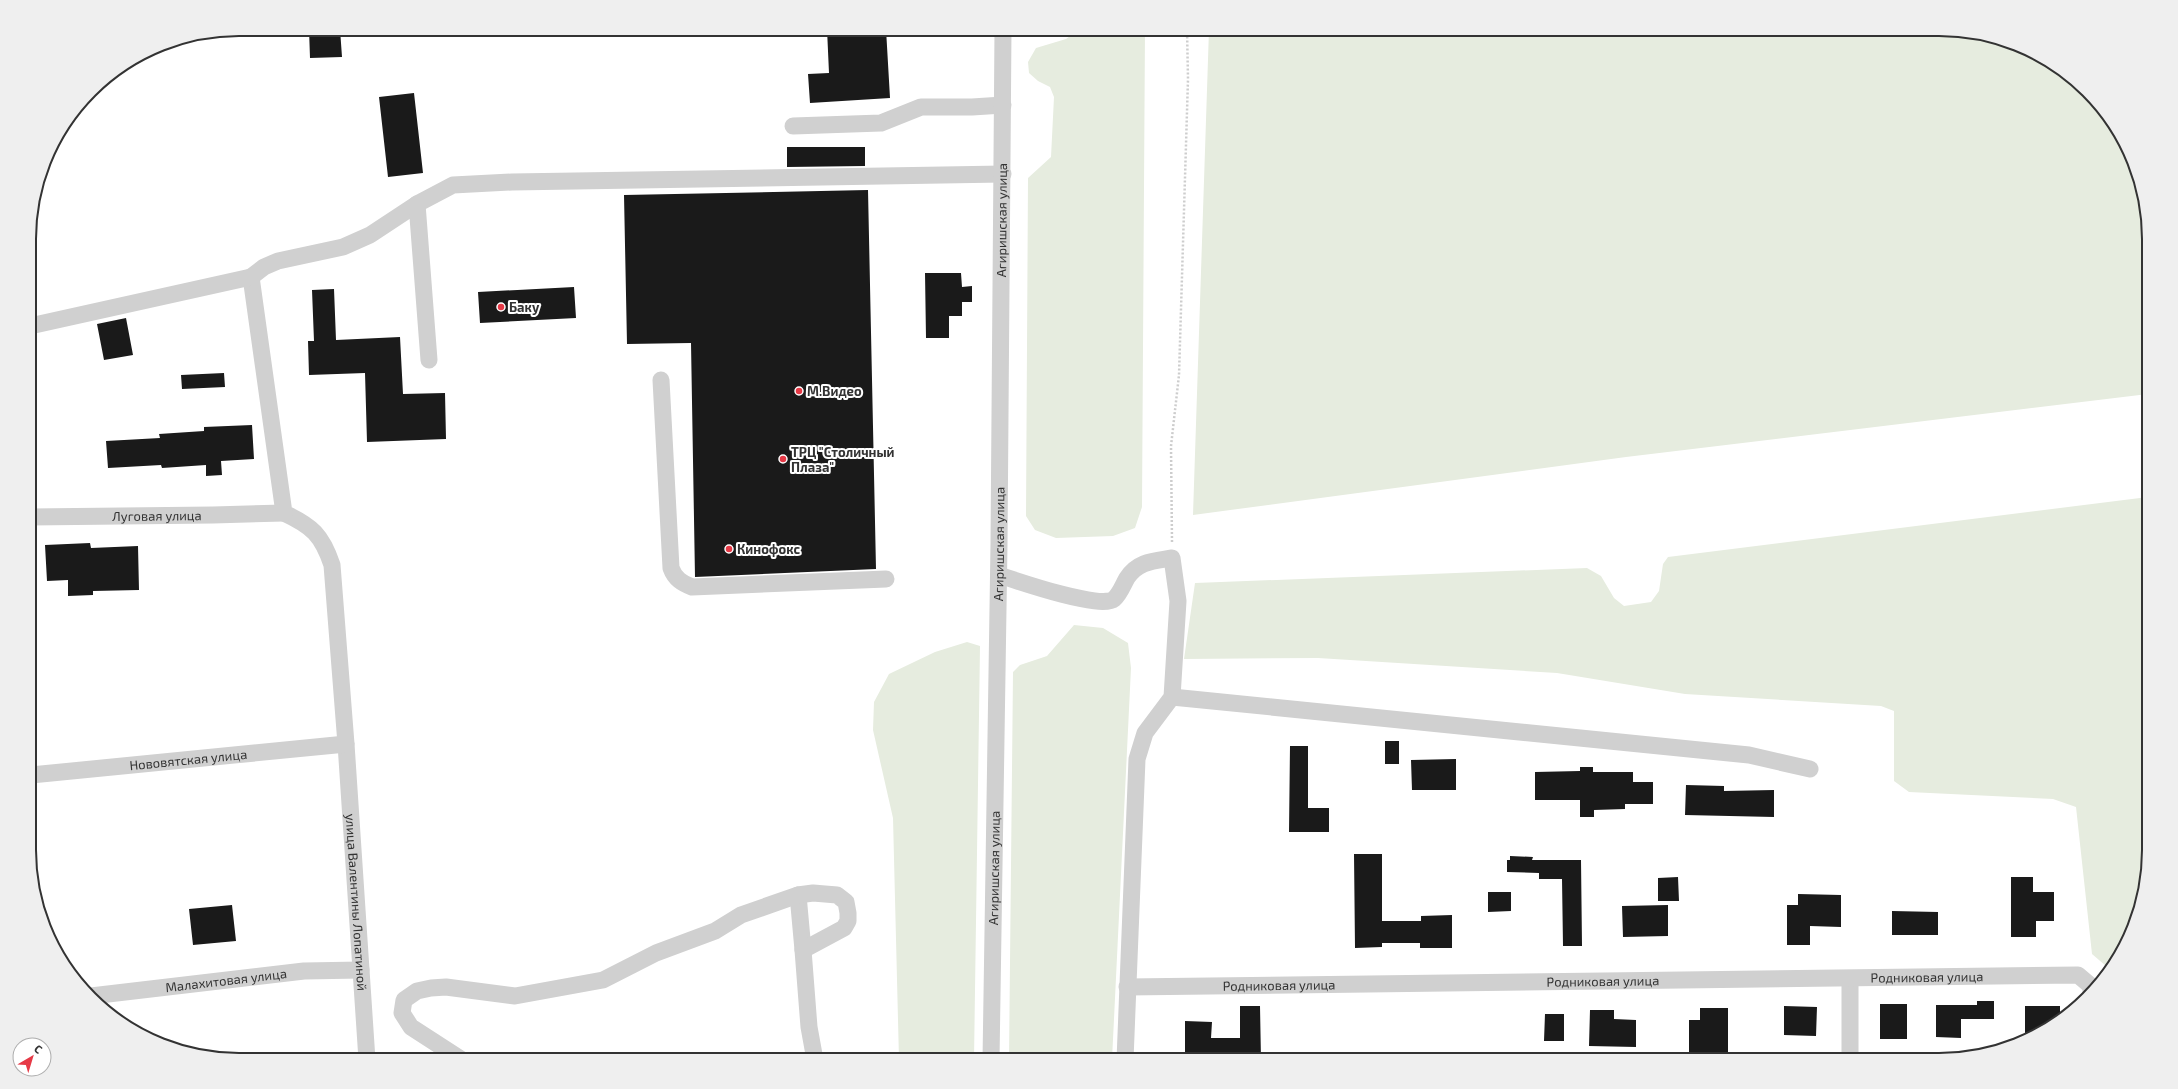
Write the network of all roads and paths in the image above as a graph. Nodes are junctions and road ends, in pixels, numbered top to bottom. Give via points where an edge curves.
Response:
1 (1003, 36) edge
2 (1187, 36) edge
3 (1003, 105) junction
4 (793, 126) dead end
5 (1002, 174) junction
6 (417, 204) junction
7 (250, 277) junction
8 (36, 325) edge
9 (429, 360) dead end
10 (661, 380) dead end
11 (284, 513) junction
12 (36, 516) edge
13 (1172, 558) junction
14 (998, 575) junction
15 (886, 579) dead end
16 (1172, 697) junction
17 (346, 744) junction
18 (1810, 769) dead end
19 (36, 775) edge
20 (798, 894) junction
21 (803, 950) junction
22 (361, 970) junction
23 (1850, 979) junction
24 (2090, 985) edge
25 (1127, 988) junction
26 (98, 995) edge
27 (367, 1053) edge
28 (451, 1053) edge
29 (814, 1053) edge
30 (991, 1053) edge
31 (1125, 1053) edge
32 (1850, 1053) edge

1 - 3 street, Агиришская улица
2 - 13 path via 1180,359 1171,446
3 - 4 street via 921,108 881,123
3 - 5 street, Агиришская улица
5 - 6 street via 453,185
5 - 14 street, Агиришская улица
6 - 7 street via 370,235 344,247 278,261
6 - 9 street
7 - 8 street
7 - 11 street
10 - 15 street via 671,568 674,576 692,587
11 - 12 street, Луговая улица
11 - 17 street, улица Валентины Лопатиной via 300,520 314,531 325,545 332,565
13 - 14 street via 1138,565 1113,600 1104,603 1057,593
13 - 16 street via 1178,601
14 - 30 street, Агиришская улица
16 - 18 street via 1749,755
16 - 25 street via 1145,733 1137,759
17 - 19 street, Нововятская улица
17 - 22 street, улица Валентины Лопатиной
20 - 21 street
20 - 21 street via 838,895 846,902 848,913 848,921 844,928
20 - 28 street via 741,915 715,931 656,953 603,980 515,996 446,987 431,988 417,991 404,1000 402,1013 410,1027
21 - 29 street via 809,1027
22 - 26 street, Малахитовая улица via 304,971
22 - 27 street, улица Валентины Лопатиной
23 - 24 street, Родниковая улица via 2078,974
23 - 25 street, Родниковая улица
23 - 32 street
25 - 31 street

